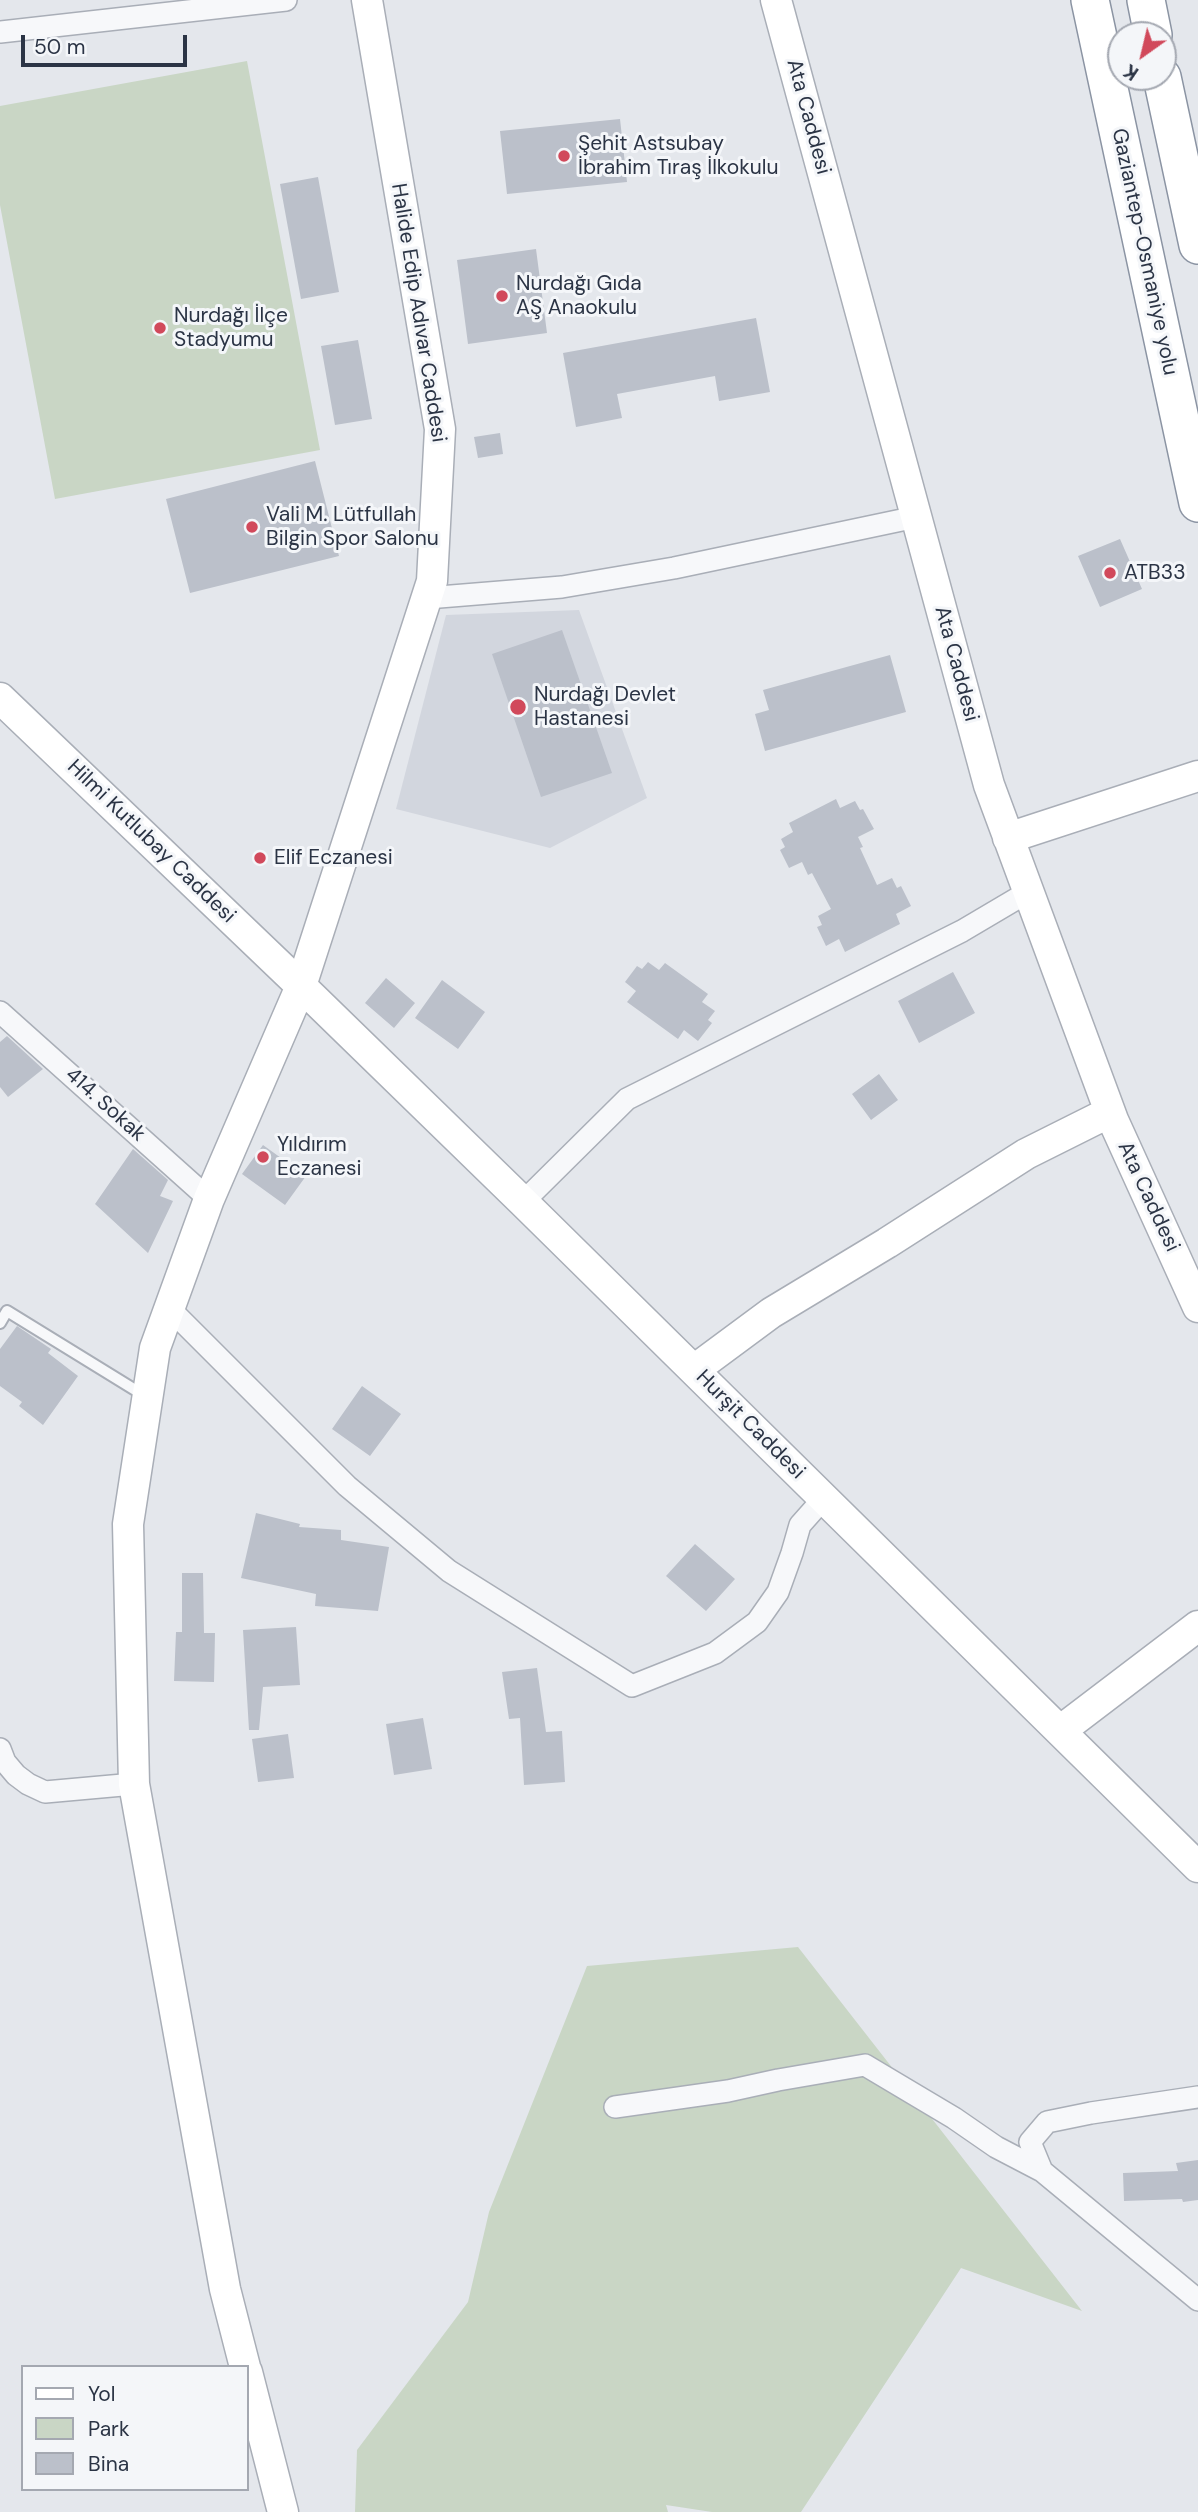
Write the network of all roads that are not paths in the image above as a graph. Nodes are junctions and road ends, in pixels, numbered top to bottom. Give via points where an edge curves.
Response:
1 (286, 0) edge
2 (367, 0) edge
3 (776, 0) edge
4 (1090, 0) edge
5 (1146, 0) edge
6 (1150, 21) edge
7 (1, 27) edge
8 (1168, 91) edge
9 (1187, 137) edge
10 (1198, 245) edge
11 (1198, 503) edge
12 (916, 517) junction
13 (427, 598) junction
14 (0, 698) edge
15 (1198, 776) edge
16 (1008, 838) junction
17 (1028, 892) junction
18 (301, 986) junction
19 (0, 1012) edge
20 (1110, 1112) junction
21 (209, 1199) junction
22 (523, 1202) junction
23 (1198, 1307) edge
24 (170, 1309) junction
25 (0, 1323) edge
26 (694, 1370) junction
27 (147, 1398) junction
28 (824, 1498) junction
29 (1198, 1626) edge
30 (1060, 1731) junction
31 (0, 1749) edge
32 (134, 1784) junction
33 (1198, 1867) edge
34 (1198, 2097) edge
35 (615, 2107) dead end
36 (1030, 2142) junction
37 (996, 2147) junction
38 (1042, 2171) junction
39 (1198, 2300) edge
40 (244, 2365) edge
41 (248, 2376) edge
42 (283, 2512) edge

1 - 7 street
2 - 13 street, Halide Edip Adıvar Caddesi via 440,429 432,581
3 - 12 street, Ata Caddesi
4 - 11 highway, Gaziantep-Osmaniye yolu
5 - 6 highway
8 - 9 highway
9 - 10 highway
12 - 13 street via 562,587
12 - 16 street, Ata Caddesi via 989,785
13 - 18 street, Halide Edip Adıvar Caddesi
14 - 18 street, Hilmi Kutlubay Caddesi
15 - 16 street
16 - 17 street, Ata Caddesi
17 - 20 street, Ata Caddesi
17 - 22 street via 962,931 627,1099
18 - 21 street, Halide Edip Adıvar Caddesi
18 - 22 street, Hurşit Caddesi
19 - 21 street, 414. Sokak
20 - 23 street, Ata Caddesi
20 - 26 street via 1026,1154 771,1313
21 - 24 street, Halide Edip Adıvar Caddesi
22 - 26 street, Hurşit Caddesi
24 - 27 street, Halide Edip Adıvar Caddesi via 155,1348
24 - 28 street via 347,1486 449,1571 632,1686 715,1653 757,1622 778,1592 800,1525
25 - 27 lane via 7,1311
26 - 28 street, Hurşit Caddesi
27 - 32 street, Halide Edip Adıvar Caddesi via 128,1524
28 - 30 street, Hurşit Caddesi
29 - 30 street
30 - 33 street, Hurşit Caddesi
31 - 32 street via 16,1775 45,1792
32 - 40 street, Halide Edip Adıvar Caddesi via 225,2289
34 - 36 street via 1047,2122
35 - 37 street via 865,2065
36 - 37 street
36 - 38 street
37 - 38 street
38 - 39 street
41 - 42 street

